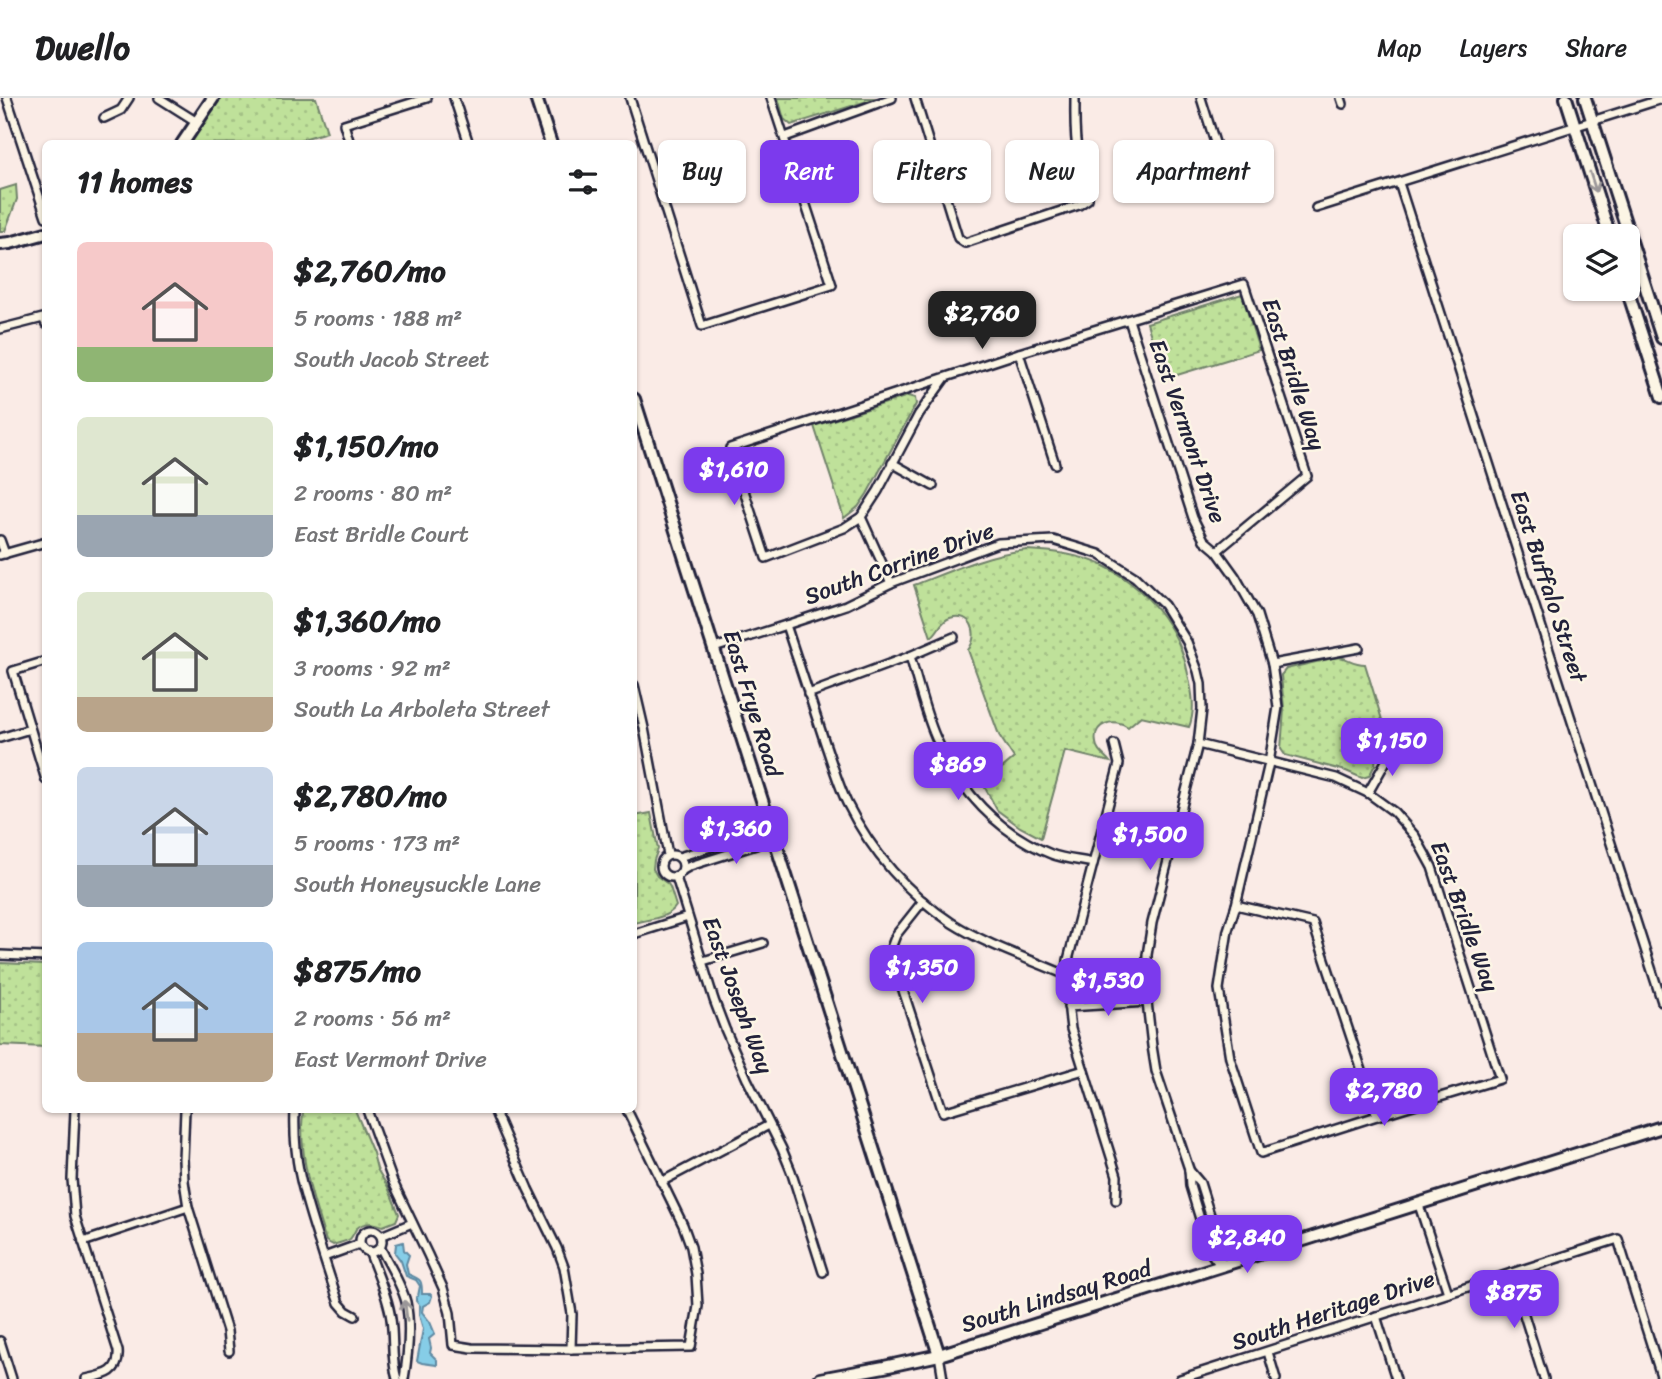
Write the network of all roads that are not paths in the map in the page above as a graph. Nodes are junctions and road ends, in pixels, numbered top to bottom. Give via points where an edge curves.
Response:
1 (7, 98) edge
2 (129, 98) edge
3 (159, 98) edge
4 (213, 98) edge
5 (427, 98) edge
6 (454, 98) edge
7 (536, 98) edge
8 (630, 98) edge
9 (771, 98) edge
10 (892, 98) edge
11 (915, 98) edge
12 (1075, 98) edge
13 (1201, 98) edge
14 (1566, 98) edge
15 (1585, 98) edge
16 (1662, 99) edge
17 (398, 102) edge
18 (104, 118) dead end
19 (1592, 121) junction
20 (197, 122) junction
21 (1575, 127) junction
22 (785, 137) junction
23 (185, 140) edge
24 (349, 140) edge
25 (467, 140) edge
26 (550, 140) edge
27 (1214, 140) edge
28 (1399, 183) junction
29 (42, 205) edge
30 (1316, 208) dead end
31 (1606, 224) edge
32 (42, 234) edge
33 (0, 244) edge
34 (1631, 301) edge
35 (1129, 320) junction
36 (42, 321) edge
37 (0, 329) edge
38 (1662, 338) edge
39 (1019, 354) junction
40 (945, 378) junction
41 (1662, 397) edge
42 (637, 409) edge
43 (892, 463) junction
44 (1055, 464) dead end
45 (933, 486) dead end
46 (861, 517) junction
47 (0, 540) edge
48 (42, 543) edge
49 (1217, 551) junction
50 (2, 555) edge
51 (891, 583) junction
52 (786, 625) junction
53 (954, 637) dead end
54 (713, 648) junction
55 (1359, 648) dead end
56 (910, 656) junction
57 (42, 662) edge
58 (1272, 664) junction
59 (808, 694) junction
60 (637, 698) edge
61 (644, 728) junction
62 (30, 729) junction
63 (637, 729) edge
64 (0, 738) edge
65 (1114, 744) dead end
66 (1198, 744) junction
67 (1393, 749) dead end
68 (1269, 763) junction
69 (42, 767) edge
70 (1368, 793) junction
71 (772, 833) junction
72 (668, 855) junction
73 (679, 857) junction
74 (1093, 863) junction
75 (683, 870) junction
76 (676, 877) junction
77 (923, 901) junction
78 (1236, 905) junction
79 (688, 917) junction
80 (637, 933) edge
81 (763, 943) dead end
82 (0, 955) edge
83 (42, 957) edge
84 (703, 961) junction
85 (1067, 974) junction
86 (1147, 1002) junction
87 (1662, 1002) edge
88 (1068, 1007) junction
89 (1084, 1070) junction
90 (75, 1113) edge
91 (185, 1113) edge
92 (295, 1113) edge
93 (368, 1113) edge
94 (495, 1113) edge
95 (628, 1113) edge
96 (1377, 1116) junction
97 (769, 1125) junction
98 (1662, 1127) edge
99 (661, 1182) junction
100 (1116, 1200) dead end
101 (1419, 1205) junction
102 (188, 1207) junction
103 (412, 1223) junction
104 (381, 1236) junction
105 (83, 1242) junction
106 (360, 1244) junction
107 (380, 1247) junction
108 (369, 1251) junction
109 (324, 1257) junction
110 (1221, 1266) junction
111 (824, 1272) dead end
112 (1511, 1273) junction
113 (1448, 1293) junction
114 (355, 1316) dead end
115 (1376, 1316) junction
116 (0, 1340) edge
117 (571, 1349) junction
118 (229, 1351) dead end
119 (1268, 1352) junction
120 (939, 1355) junction
121 (12, 1379) edge
122 (86, 1379) edge
123 (397, 1379) edge
124 (404, 1379) edge
125 (820, 1379) edge
126 (943, 1379) edge
127 (1180, 1379) edge
128 (1276, 1379) edge
129 (1396, 1379) edge
130 (1544, 1379) edge
131 (1662, 1379) edge

1 - 29 street
2 - 18 street via 121,110
3 - 20 street
4 - 20 main road
5 - 17 street
6 - 25 street
7 - 26 main road
8 - 22 street via 702,326 832,285
9 - 22 street
10 - 22 street
11 - 12 street via 958,238 965,243 1088,199 1078,153
13 - 27 street
14 - 21 main road
15 - 19 main road
16 - 19 street
17 - 24 street via 344,124
19 - 21 street
19 - 38 main road
20 - 23 main road
21 - 28 street
21 -> 31 main road
28 - 30 street
28 - 87 street, East Buffalo Street
32 - 33 main road
34 - 41 main road
35 - 39 street
35 - 49 street, East Vermont Drive via 1193,517
35 - 49 street, East Bridle Way via 1244,284 1307,475
36 - 37 street
39 - 40 street
39 - 44 street
40 - 43 street
40 - 46 street via 730,448 766,558
42 - 54 main road, East Frye Road
43 - 45 street
43 - 46 street
46 - 51 street
47 - 50 street
48 - 50 street
49 - 58 street, East Vermont Drive via 1257,615
51 - 52 street, South Corrine Drive via 846,605
51 - 66 street, South Corrine Drive via 998,543 1053,540 1099,554 1135,577 1164,605 1187,642 1201,684
52 - 54 street, South Corrine Drive
52 - 59 street
53 - 56 street
54 - 71 main road, East Frye Road
55 - 58 street
56 - 59 street
56 - 74 street via 935,736 972,798 1022,839 1052,855
57 - 62 street via 13,671
58 - 68 street, East Vermont Drive via 1278,708
59 - 77 street via 846,802 868,839
60 - 61 street, East Joseph Way
61 - 63 street
61 - 72 street, East Joseph Way
62 - 64 street
62 - 69 street
65 - 74 street via 1119,764
66 - 68 street, East Bridle Way
66 - 86 street, South Corrine Drive via 1152,923
67 - 70 street
68 - 70 street, East Bridle Way via 1336,778
68 - 78 street, East Vermont Drive
70 - 96 street, East Bridle Way via 1394,812 1415,836 1432,867 1500,1079
71 - 73 street via 755,832
71 - 75 street via 756,845
71 - 120 main road, East Frye Road
72 - 73 street
72 - 76 street, East Joseph Way via 661,868 666,876
73 - 75 street
74 - 85 street
75 - 76 street
76 - 79 street, East Joseph Way
77 - 85 street via 976,936
77 - 89 street via 891,948 943,1112
78 - 96 street via 1313,923
78 - 96 street, East Vermont Drive via 1219,989 1230,1058 1261,1153
79 - 80 street
79 - 84 street, East Joseph Way
81 - 84 street
82 - 83 street
84 - 97 street, East Joseph Way via 725,1029
85 - 88 street
86 - 88 street
86 - 110 street, South Corrine Drive via 1156,1072 1189,1169 1200,1183 1220,1247
88 - 89 street
89 - 100 street via 1117,1177
90 - 105 street via 72,1179
91 - 102 street via 183,1170
92 - 109 street via 296,1161
93 - 103 street
94 - 117 street via 564,1267 572,1314
95 - 99 street
97 - 99 street
97 - 111 street, East Joseph Way via 791,1171
98 - 101 main road, South Lindsay Road
99 - 117 street via 683,1225 696,1274 698,1306 691,1347
101 - 110 main road, South Lindsay Road
101 - 113 street
102 - 105 street
102 - 118 street via 227,1331
103 - 104 street
103 - 117 street via 443,1288 453,1345
104 - 106 street via 367,1230
104 - 107 street
105 - 122 street via 119,1360 102,1375
106 - 108 street
106 - 109 street
107 - 108 street
124 -> 107 street via 406,1304
108 - 123 street via 391,1316
109 - 114 street via 339,1303
110 - 120 main road, South Lindsay Road
112 - 113 street, South Heritage Drive
112 - 130 street
112 - 131 street, South Heritage Drive via 1618,1239
113 - 115 street, South Heritage Drive
115 - 119 street, South Heritage Drive
115 - 129 street
116 - 121 street
119 - 127 street, South Heritage Drive
119 - 128 street
120 - 125 main road, South Lindsay Road
120 - 126 street, East Frye Road

